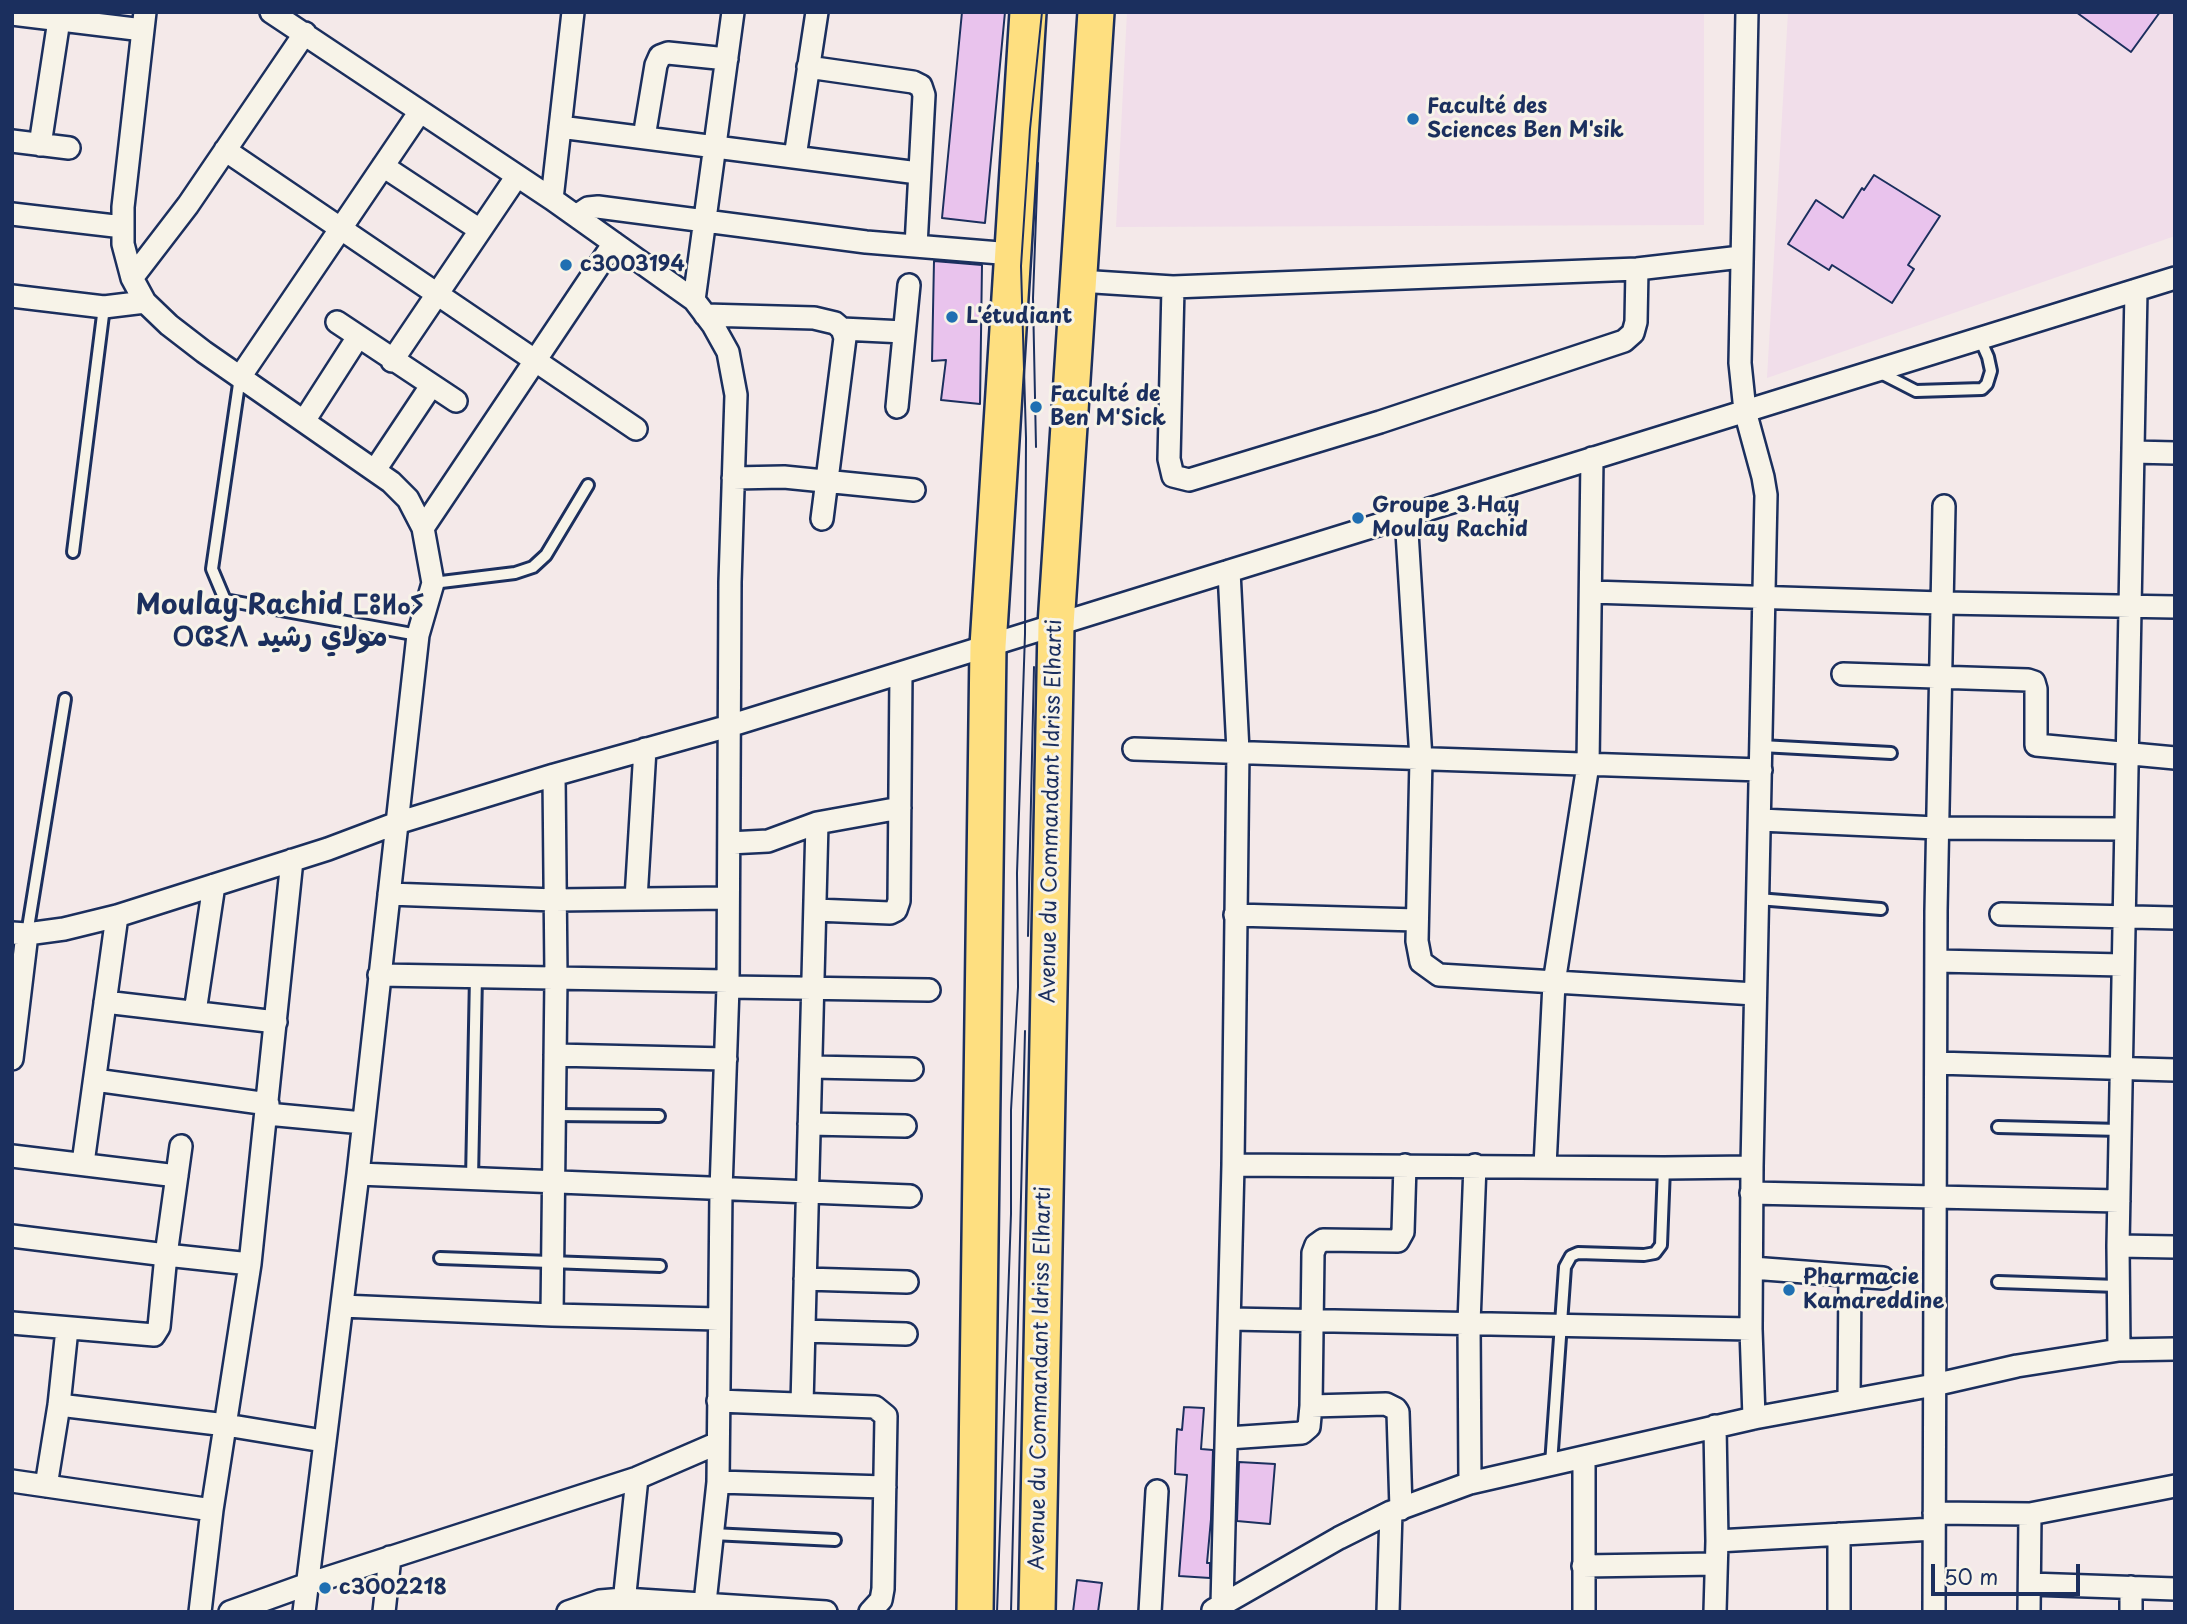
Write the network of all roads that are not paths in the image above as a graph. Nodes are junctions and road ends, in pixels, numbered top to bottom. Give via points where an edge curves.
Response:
1 (271, 12) edge
2 (573, 12) edge
3 (733, 12) edge
4 (817, 12) edge
5 (1028, 12) edge
6 (1096, 12) edge
7 (1747, 12) edge
8 (12, 14) edge
9 (59, 20) junction
10 (144, 21) edge
11 (305, 33) junction
12 (727, 60) junction
13 (808, 67) junction
14 (419, 113) junction
15 (560, 127) junction
16 (644, 137) junction
17 (12, 141) edge
18 (40, 145) junction
19 (715, 146) junction
20 (69, 148) dead end
21 (225, 150) junction
22 (795, 157) junction
23 (383, 166) junction
24 (918, 173) junction
25 (517, 176) junction
26 (552, 199) junction
27 (12, 214) edge
28 (576, 216) junction
29 (705, 222) junction
30 (123, 227) junction
31 (340, 228) junction
32 (480, 230) junction
33 (614, 243) junction
34 (916, 246) junction
35 (1012, 254) junction
36 (1741, 257) junction
37 (1637, 269) junction
38 (132, 278) junction
39 (2175, 278) edge
40 (1079, 282) junction
41 (909, 285) dead end
42 (1173, 287) junction
43 (2136, 290) junction
44 (437, 295) junction
45 (12, 296) edge
46 (145, 302) junction
47 (104, 307) junction
48 (700, 307) junction
49 (337, 322) dead end
50 (842, 329) junction
51 (904, 332) junction
52 (358, 337) junction
53 (1980, 339) junction
54 (534, 360) junction
55 (392, 361) junction
56 (1877, 371) junction
57 (240, 377) junction
58 (431, 386) junction
59 (456, 401) dead end
60 (897, 407) dead end
61 (1745, 411) junction
62 (304, 421) junction
63 (636, 429) dead end
64 (2133, 452) junction
65 (2175, 453) edge
66 (1592, 458) junction
67 (375, 470) junction
68 (733, 478) junction
69 (827, 482) junction
70 (588, 485) dead end
71 (914, 490) dead end
72 (1944, 506) dead end
73 (1406, 516) junction
74 (822, 519) dead end
75 (423, 527) junction
76 (73, 552) dead end
77 (1229, 571) junction
78 (433, 583) junction
79 (1591, 592) junction
80 (1764, 598) junction
81 (1942, 603) junction
82 (2130, 606) junction
83 (2175, 607) edge
84 (1056, 625) junction
85 (418, 635) junction
86 (988, 646) junction
87 (901, 673) junction
88 (1843, 674) dead end
89 (1940, 677) junction
90 (65, 699) dead end
91 (729, 726) junction
92 (1761, 746) junction
93 (645, 749) junction
94 (1134, 749) dead end
95 (1238, 751) junction
96 (1891, 753) dead end
97 (2128, 755) junction
98 (2175, 758) edge
99 (1421, 759) junction
100 (1588, 765) junction
101 (1761, 771) junction
102 (554, 775) junction
103 (900, 808) junction
104 (1760, 820) junction
105 (397, 823) junction
106 (817, 823) junction
107 (1937, 828) junction
108 (2125, 829) junction
109 (729, 843) junction
110 (292, 860) junction
111 (214, 885) junction
112 (389, 894) junction
113 (728, 898) junction
114 (636, 899) junction
115 (1758, 899) junction
116 (555, 900) junction
117 (1881, 909) dead end
118 (815, 910) junction
119 (2001, 914) dead end
120 (1235, 915) junction
121 (117, 916) junction
122 (2124, 918) junction
123 (2175, 918) edge
124 (1417, 920) junction
125 (19, 934) edge
126 (1936, 961) junction
127 (2123, 965) junction
128 (379, 975) junction
129 (476, 976) junction
130 (556, 977) junction
131 (1554, 983) junction
132 (728, 984) junction
133 (813, 988) junction
134 (929, 990) dead end
135 (1755, 994) junction
136 (105, 1002) junction
137 (195, 1013) junction
138 (276, 1022) junction
139 (555, 1055) junction
140 (12, 1059) edge
141 (726, 1059) junction
142 (1936, 1063) junction
143 (811, 1067) junction
144 (912, 1069) dead end
145 (2121, 1069) junction
146 (2175, 1070) edge
147 (94, 1080) junction
148 (267, 1109) junction
149 (555, 1115) junction
150 (659, 1116) dead end
151 (363, 1124) junction
152 (809, 1124) junction
153 (905, 1126) dead end
154 (1998, 1127) dead end
155 (2120, 1130) junction
156 (181, 1146) dead end
157 (12, 1156) edge
158 (83, 1163) junction
159 (1233, 1165) junction
160 (1405, 1165) junction
161 (1475, 1165) junction
162 (1545, 1166) junction
163 (1752, 1167) junction
164 (1664, 1168) junction
165 (358, 1174) junction
166 (177, 1176) junction
167 (472, 1179) junction
168 (554, 1183) junction
169 (721, 1190) junction
170 (807, 1193) junction
171 (1751, 1193) junction
172 (910, 1196) dead end
173 (1935, 1196) junction
174 (2119, 1201) junction
175 (12, 1236) edge
176 (2118, 1246) junction
177 (2175, 1247) edge
178 (166, 1255) junction
179 (440, 1258) dead end
180 (553, 1262) junction
181 (250, 1264) junction
182 (660, 1266) dead end
183 (1752, 1268) junction
184 (1850, 1277) junction
185 (1883, 1278) dead end
186 (805, 1279) junction
187 (907, 1282) dead end
188 (1998, 1282) dead end
189 (2118, 1286) junction
190 (342, 1306) junction
191 (552, 1315) junction
192 (719, 1319) junction
193 (1230, 1319) junction
194 (1313, 1320) junction
195 (12, 1323) edge
196 (1469, 1323) junction
197 (1560, 1325) junction
198 (67, 1329) junction
199 (1751, 1329) junction
200 (804, 1331) junction
201 (906, 1334) dead end
202 (2175, 1349) edge
203 (2119, 1350) junction
204 (1934, 1385) junction
205 (1849, 1400) junction
206 (718, 1401) junction
207 (802, 1404) junction
208 (59, 1405) junction
209 (1311, 1406) junction
210 (1754, 1418) junction
211 (226, 1425) junction
212 (1715, 1426) junction
213 (1228, 1438) junction
214 (323, 1441) junction
215 (718, 1443) junction
216 (1584, 1457) junction
217 (1551, 1464) junction
218 (637, 1478) junction
219 (12, 1481) edge
220 (718, 1482) junction
221 (1470, 1483) junction
222 (46, 1486) junction
223 (2175, 1486) edge
224 (885, 1487) junction
225 (1157, 1491) dead end
226 (212, 1510) junction
227 (1396, 1511) junction
228 (2030, 1514) junction
229 (1934, 1521) junction
230 (712, 1534) junction
231 (1839, 1534) junction
232 (835, 1540) dead end
233 (1717, 1541) junction
234 (390, 1558) junction
235 (1716, 1563) junction
236 (1583, 1566) junction
237 (307, 1584) junction
238 (2030, 1584) junction
239 (2131, 1587) junction
240 (2175, 1589) edge
241 (623, 1605) edge
242 (704, 1608) edge
243 (1216, 1608) edge
244 (200, 1612) edge
245 (230, 1612) edge
246 (304, 1612) edge
247 (384, 1612) edge
248 (568, 1612) edge
249 (826, 1612) edge
250 (870, 1612) edge
251 (975, 1612) edge
252 (1037, 1612) edge
253 (1150, 1612) edge
254 (1388, 1612) edge
255 (1584, 1612) edge
256 (1715, 1612) edge
257 (1839, 1612) edge
258 (1934, 1612) edge
259 (2029, 1612) edge
260 (2131, 1612) edge

1 - 11 street
2 - 15 street
3 - 12 street
4 - 13 street
5 - 35 main road
6 - 40 main road, Avenue du Commandant Idriss Elharti
7 - 36 street
8 - 9 street
9 - 10 street
9 - 18 street
10 - 30 street
11 - 14 street
11 - 21 street
12 - 16 street via 660,56
12 - 19 street
13 - 22 street
13 - 24 street via 922,86
14 - 23 street
14 - 25 street
15 - 16 street
15 - 26 street
16 - 19 street
17 - 18 street
18 - 20 street
19 - 22 street
19 - 29 street
21 - 31 street
21 - 38 street
22 - 24 street
23 - 31 street
23 - 32 street
24 - 34 street
25 - 26 street
25 - 32 street
26 - 28 street
27 - 30 street
28 - 29 street via 598,207
28 - 33 street
29 - 34 street
29 - 48 street
30 - 38 street
31 - 44 street
31 - 57 street
32 - 44 street
33 - 48 street
33 - 54 street
34 - 35 street
35 - 86 main road
36 - 37 street
36 - 61 street via 1740,363
37 - 42 street
37 - 42 street via 1636,322 1624,341 1189,480 1172,476 1169,459
38 - 46 street
39 - 43 street
40 - 42 street
40 - 84 main road, Avenue du Commandant Idriss Elharti
41 - 51 street
43 - 53 street
43 - 64 street
44 - 54 street
44 - 55 street
45 - 47 street
46 - 47 street
46 - 57 street
47 - 76 lane
48 - 50 street via 814,318
48 - 68 street via 728,352 736,395
49 - 52 street
50 - 51 street
50 - 69 street via 845,338
51 - 60 street
52 - 55 street
52 - 62 street
53 - 56 street
53 - 56 lane via 1991,371 1982,389 1916,391
54 - 63 street
54 - 75 street
55 - 58 street
56 - 61 street
57 - 62 street
57 - 85 lane via 212,569 225,600
58 - 59 street
58 - 67 street
61 - 66 street
61 - 80 street via 1766,495
62 - 67 street
64 - 65 street
64 - 82 street
66 - 73 street
66 - 79 street
67 - 75 street via 408,499
68 - 69 street
68 - 91 street
69 - 71 street
69 - 74 street
70 - 78 lane via 546,555 533,567
72 - 81 street
73 - 77 street
73 - 99 street
75 - 78 street
77 - 84 street
77 - 95 street
78 - 85 street
79 - 80 street
79 - 100 street
80 - 81 street
80 - 92 street
81 - 82 street
81 - 89 street
82 - 83 street
82 - 97 street
84 - 86 street
84 - 252 main road, Avenue du Commandant Idriss Elharti
85 - 105 street
86 - 87 street
86 - 251 main road
87 - 91 street
87 - 103 street
88 - 89 street
89 - 97 street via 2034,682 2036,745
89 - 107 street
90 - 125 lane
91 - 93 street
91 - 109 street
92 - 96 lane
92 - 101 street
93 - 102 street
93 - 114 street
94 - 95 street
95 - 99 street
95 - 120 street
97 - 98 street
97 - 108 street
99 - 100 street
99 - 124 street
100 - 101 street
100 - 131 street
101 - 104 street
102 - 105 street
102 - 116 street
103 - 106 street
103 - 118 street via 896,910
104 - 107 street
104 - 115 street
105 - 110 street
105 - 112 street
106 - 109 street via 768,841
106 - 118 street
107 - 108 street
107 - 126 street
108 - 122 street
109 - 113 street
110 - 111 street
110 - 138 street
111 - 121 street
111 - 137 street
112 - 116 street
112 - 128 street
113 - 114 street
113 - 132 street
114 - 116 street
115 - 117 lane
115 - 135 street
116 - 130 street
118 - 133 street
119 - 122 street
120 - 124 street
120 - 159 street
121 - 125 street
121 - 136 street
122 - 123 street
122 - 127 street
124 - 131 street via 1421,962 1439,975
125 - 140 street
126 - 127 street
126 - 142 street
127 - 145 street
128 - 129 street
128 - 151 street
129 - 130 street
129 - 167 lane
130 - 132 street
130 - 139 street
131 - 135 street
131 - 162 street
132 - 133 street
132 - 141 street
133 - 134 street
133 - 143 street
135 - 163 street
136 - 137 street
136 - 147 street
137 - 138 street
138 - 148 street
139 - 141 street
139 - 149 street
141 - 169 street
142 - 145 street
142 - 173 street
143 - 144 street
143 - 152 street
145 - 146 street
145 - 155 street
147 - 148 street
147 - 158 street
148 - 151 street
148 - 181 street
149 - 150 lane
149 - 168 street
151 - 165 street
152 - 153 street
152 - 170 street
154 - 155 lane
155 - 174 street
156 - 166 street
157 - 158 street
158 - 166 street
159 - 160 street
159 - 193 street
160 - 161 street
160 - 194 street via 1403,1232 1398,1241 1323,1240 1316,1245
161 - 162 street
161 - 196 street
162 - 164 street
163 - 164 street
163 - 171 street
164 - 197 lane via 1661,1245 1655,1253 1644,1255 1571,1256 1565,1267
165 - 167 street
165 - 190 street
166 - 178 street
167 - 168 street
168 - 169 street
168 - 180 street
169 - 170 street
169 - 192 street
170 - 172 street
170 - 186 street
171 - 173 street
171 - 183 street
173 - 174 street
173 - 204 street
174 - 176 street
175 - 178 street
176 - 177 street
176 - 189 street
178 - 181 street
178 - 198 street via 159,1327 154,1335
179 - 180 lane
180 - 182 lane
180 - 191 street
181 - 211 street
183 - 184 street
183 - 199 street
184 - 185 street
184 - 205 street
186 - 187 street
186 - 200 street
188 - 189 lane
189 - 203 street
190 - 191 street
190 - 214 street
191 - 192 street
192 - 206 street
193 - 194 street
193 - 213 street
194 - 196 street
194 - 209 street
195 - 198 street
196 - 197 street
196 - 221 street
197 - 199 street
197 - 217 lane
198 - 208 street
199 - 210 street
200 - 201 street
200 - 207 street
202 - 203 street
203 - 204 street
204 - 205 street
204 - 229 street
205 - 210 street
206 - 207 street
206 - 215 street
207 - 224 street via 883,1412
208 - 211 street
208 - 222 street
209 - 213 street via 1309,1427 1302,1433
209 - 227 street via 1386,1405 1396,1409
210 - 212 street
211 - 214 street
211 - 226 street
212 - 216 street
212 - 233 street
213 - 243 street
214 - 237 street
215 - 218 street
215 - 220 street
216 - 217 street
216 - 236 street
217 - 221 street
218 - 234 street
218 - 241 street
219 - 222 street
220 - 224 street
220 - 230 street
221 - 227 street
222 - 226 street
223 - 228 street
224 - 250 street via 883,1589 881,1600
225 - 253 street
226 - 244 street
227 - 243 street
227 - 254 street
228 - 229 street
228 - 238 street
229 - 231 street
229 - 258 street
230 - 232 lane
230 - 242 street
231 - 233 street
231 - 257 street
233 - 235 street
234 - 237 street
234 - 247 street
235 - 236 street
235 - 256 street
236 - 255 street
237 - 245 street
237 - 246 street
238 - 239 street
238 - 259 street
239 - 240 street
239 - 260 street
241 - 242 street
241 - 248 street via 600,1601
242 - 249 street

